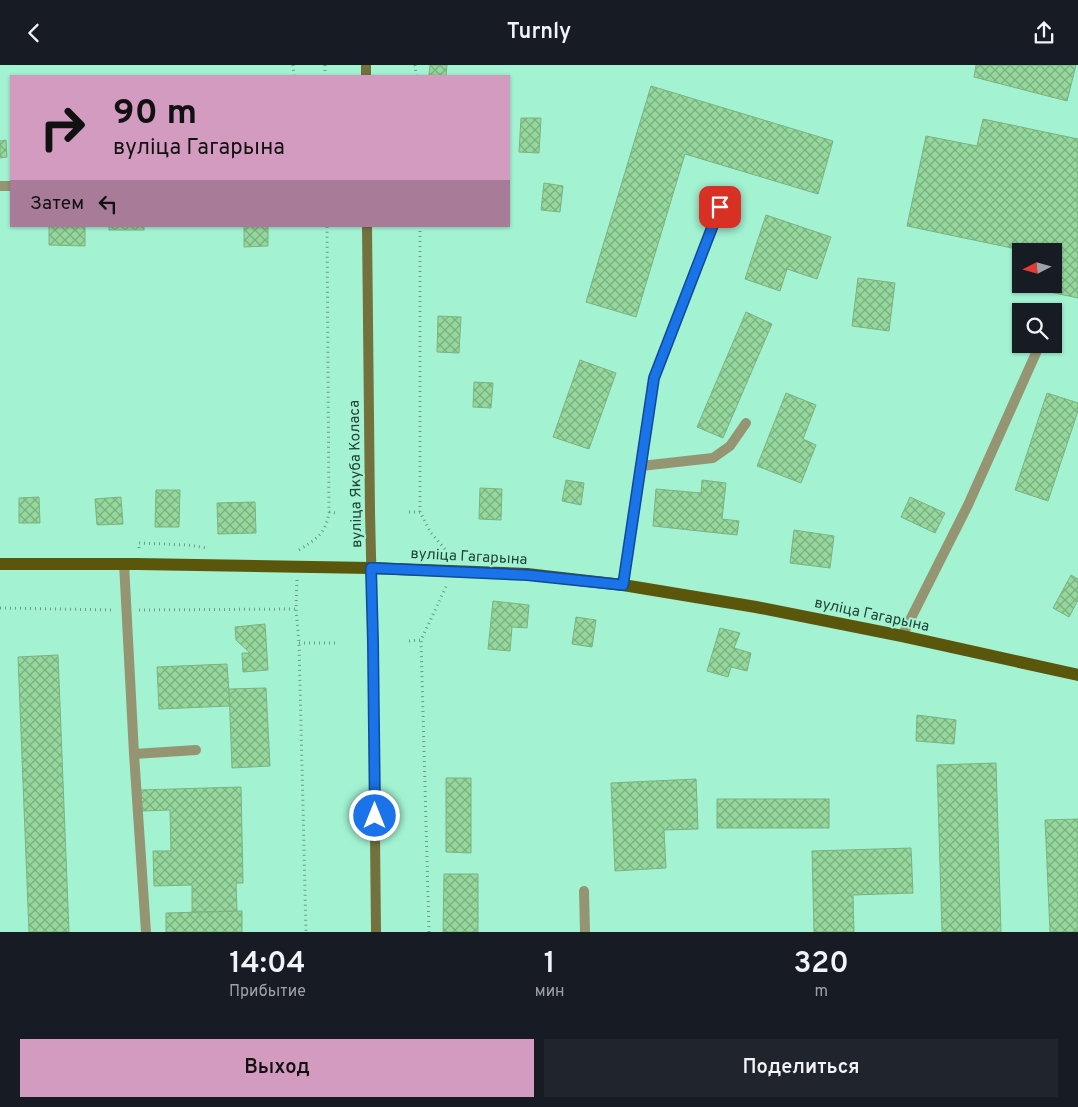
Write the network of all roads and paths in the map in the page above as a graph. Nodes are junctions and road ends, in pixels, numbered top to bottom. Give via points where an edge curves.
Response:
1 (720, 207) dead end
2 (367, 227) edge
3 (1036, 353) edge
4 (746, 423) dead end
5 (641, 466) junction
6 (329, 512) dead end
7 (409, 512) dead end
8 (420, 512) dead end
9 (336, 513) dead end
10 (124, 563) junction
11 (0, 564) edge
12 (371, 568) junction
13 (623, 585) junction
14 (0, 608) edge
15 (296, 609) dead end
16 (126, 610) junction
17 (902, 636) junction
18 (409, 641) dead end
19 (421, 641) dead end
20 (299, 643) dead end
21 (336, 643) dead end
22 (1078, 675) edge
23 (196, 750) dead end
24 (134, 754) junction
25 (584, 891) dead end
26 (146, 932) edge
27 (376, 932) edge
28 (585, 932) edge

1 - 5 street via 654,378
2 - 12 main road, вуліца Якуба Коласа
3 - 17 street via 968,505
4 - 5 street via 730,446 713,458
5 - 13 street
6 - 9 path
7 - 8 path
10 - 11 main road, вуліца Гагарына
10 - 12 main road, вуліца Гагарына
10 - 16 street
12 - 13 main road, вуліца Гагарына via 527,575
12 - 27 main road, вуліца Якуба Коласа
13 - 17 main road, вуліца Гагарына via 747,605
14 - 16 path
15 - 16 path
16 - 24 street
17 - 22 main road, вуліца Гагарына
18 - 19 path
20 - 21 path
23 - 24 street
24 - 26 street
25 - 28 street

